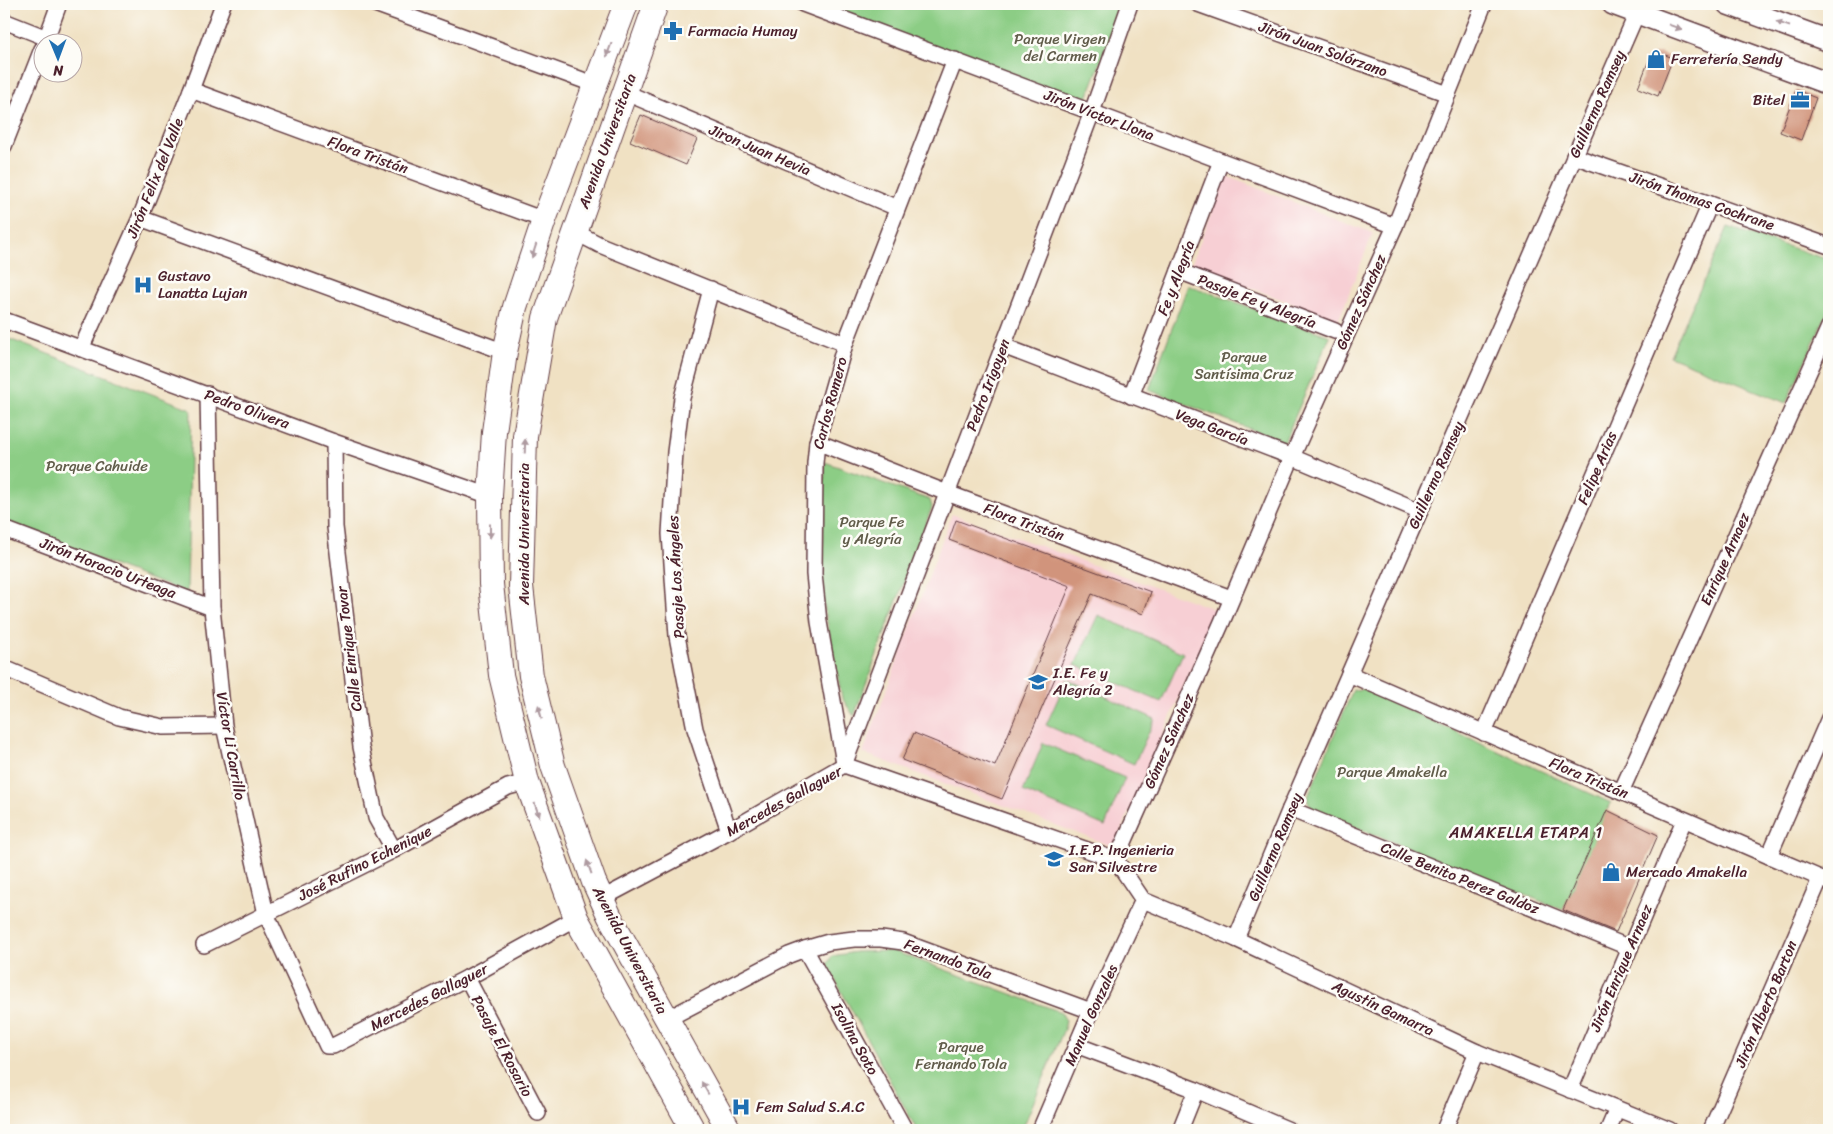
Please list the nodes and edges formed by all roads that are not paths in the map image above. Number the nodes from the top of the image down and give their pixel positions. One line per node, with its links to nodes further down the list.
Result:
1 (59, 4): 14 (street)
2 (222, 4): 21 (street, Jirón Felix del Valle)
3 (374, 4): 20 (street)
4 (626, 4): 20 (main road, Avenida Universitaria, one-way to 20)
5 (656, 4): 22 (main road, Avenida Universitaria)
6 (1130, 4): 24 (street, Pedro Irigoyen)
7 (1198, 4): 23 (street, Jirón Juan Solórzano)
8 (1484, 4): 23 (street, Gómez Sánchez)
9 (1613, 4): 12 (main road)
10 (1728, 4): 16 (main road, one-way to 10)
11 (812, 5): 17 (street, Jirón Víctor Llona)
12 (1637, 13): 19 (main road, one-way to 19); 26 (street, Guillermo Ramsey)
13 (4, 22): 15 (street)
14 (49, 32)
15 (32, 36)
16 (1829, 41)
17 (955, 60): 24 (street, Jirón Víctor Llona); 29 (street, Carlos Romero)
18 (32, 76): 25 (street)
19 (1829, 84)
20 (596, 85): 31 (main road, Avenida Universitaria)
21 (191, 90): 30 (street, Jirón Felix del Valle); 31 (street, Flora Tristán)
22 (624, 92): 29 (street, Jiron Juan Hevia); 33 (main road, Avenida Universitaria)
23 (1448, 94): 32 (street, Gómez Sánchez)
24 (1092, 112): 27 (street, Jirón Víctor Llona); 41 (street, Pedro Irigoyen)
25 (4, 146)
26 (1574, 156): 28 (street, Jirón Thomas Cochrane); 51 (street, Guillermo Ramsey)
27 (1221, 161): 32 (street, Jirón Víctor Llona); 35 (street, Fe y Alegría)
28 (1710, 204): 34 (street, Jirón Thomas Cochrane); 59 (street, Felipe Arias)
29 (897, 208): 40 (street, Carlos Romero)
30 (140, 218): 42 (street, Jirón Felix del Valle); 43 (street)
31 (544, 220): 43 (main road, Avenida Universitaria, one-way to 43)
32 (1395, 226): 48 (street, Gómez Sánchez)
33 (575, 232): 36 (street); 70 (main road, Avenida Universitaria, one-way to 33)
34 (1829, 246)
35 (1179, 272): 39 (street, Pasaje Fe y Alegría); 45 (street, Fe y Alegría)
36 (711, 289): 40 (street); 65 (street, Pasaje Los Ángeles)
37 (4, 320): 42 (street, Pedro Olivera)
38 (1829, 327): 62 (street, Enrique Arnaez)
39 (1335, 331)
40 (846, 344): 47 (street, Carlos Romero)
41 (1003, 346): 45 (street, Vega García); 49 (street, Pedro Irigoyen)
42 (81, 349): 44 (street, Pedro Olivera)
43 (505, 352): 50 (main road, Avenida Universitaria)
44 (208, 394): 46 (street, Pedro Olivera); 54 (street, Víctor Li Carrillo)
45 (1131, 396): 48 (street, Vega García)
46 (334, 442): 50 (street, Pedro Olivera); 66 (street, Calle Enrique Tovar)
47 (817, 442): 49 (street, Flora Tristán); 60 (street, Carlos Romero)
48 (1292, 457): 51 (street, Vega García); 53 (street, Gómez Sánchez)
49 (947, 493): 53 (street, Flora Tristán); 60 (street, Pedro Irigoyen)
50 (490, 496): 61 (main road, Avenida Universitaria, one-way to 61)
51 (1420, 511): 56 (street, Guillermo Ramsey)
52 (4, 529): 54 (street, Jirón Horacio Urteaga)
53 (1231, 598): 68 (street, Gómez Sánchez)
54 (212, 608): 58 (street, Víctor Li Carrillo)
55 (4, 668): 58 (street)
56 (1349, 674): 59 (street, Flora Tristán); 63 (street, Guillermo Ramsey)
57 (1829, 718): 67 (street)
58 (224, 726): 72 (street, Víctor Li Carrillo)
59 (1484, 733): 62 (street, Flora Tristán)
60 (844, 765): 65 (street, Mercedes Gallaguer); 68 (street, Mercedes Gallaguer)
61 (527, 782): 66 (street, José Rufino Echenique); 73 (main road, Avenida Universitaria, one-way to 73)
62 (1621, 792): 64 (street, Flora Tristán)
63 (1290, 809): 74 (street, Guillermo Ramsey); 76 (street, Calle Benito Perez Galdoz)
64 (1684, 820): 67 (street, Flora Tristán); 76 (street, Jirón Enrique Arnaez)
65 (729, 832): 70 (street, Mercedes Gallaguer)
66 (394, 850): 72 (street, José Rufino Echenique)
67 (1769, 856): 69 (street, Flora Tristán)
68 (1116, 860): 71 (street)
69 (1825, 880): 97 (street, Jirón Alberto Barton)
70 (601, 900): 80 (main road, Avenida Universitaria)
71 (1143, 900): 74 (street, Agustín Gamarra); 79 (street, Manuel Gonzales)
72 (266, 914): 75 (street, José Rufino Echenique); 82 (street, Víctor Li Carrillo)
73 (576, 918): 78 (street, Mercedes Gallaguer); 88 (main road, Avenida Universitaria)
74 (1236, 939): 83 (street, Agustín Gamarra)
75 (204, 945)
76 (1630, 948): 85 (street, Jirón Enrique Arnaez)
77 (805, 949): 79 (street, Fernando Tola); 80 (street, Fernando Tola); 90 (street, Isolina Soto)
78 (466, 978): 82 (street, Mercedes Gallaguer); 87 (street, Pasaje El Rosario)
79 (1091, 1011): 81 (street, Manuel Gonzales)
80 (667, 1019): 89 (main road, Avenida Universitaria, one-way to 80)
81 (1076, 1045): 84 (street); 91 (street, Manuel Gonzales)
82 (333, 1046)
83 (1477, 1052): 85 (street, Agustín Gamarra); 94 (street)
84 (1196, 1090): 92 (street); 93 (street)
85 (1570, 1090): 86 (street, Agustín Gamarra)
86 (1617, 1109): 95 (street); 96 (street, Agustín Gamarra)
87 (538, 1113)
88 (693, 1130)
89 (729, 1130)
90 (905, 1130)
91 (1040, 1130)
92 (1180, 1130)
93 (1289, 1130)
94 (1444, 1130)
95 (1608, 1130)
96 (1670, 1130)
97 (1712, 1130)

